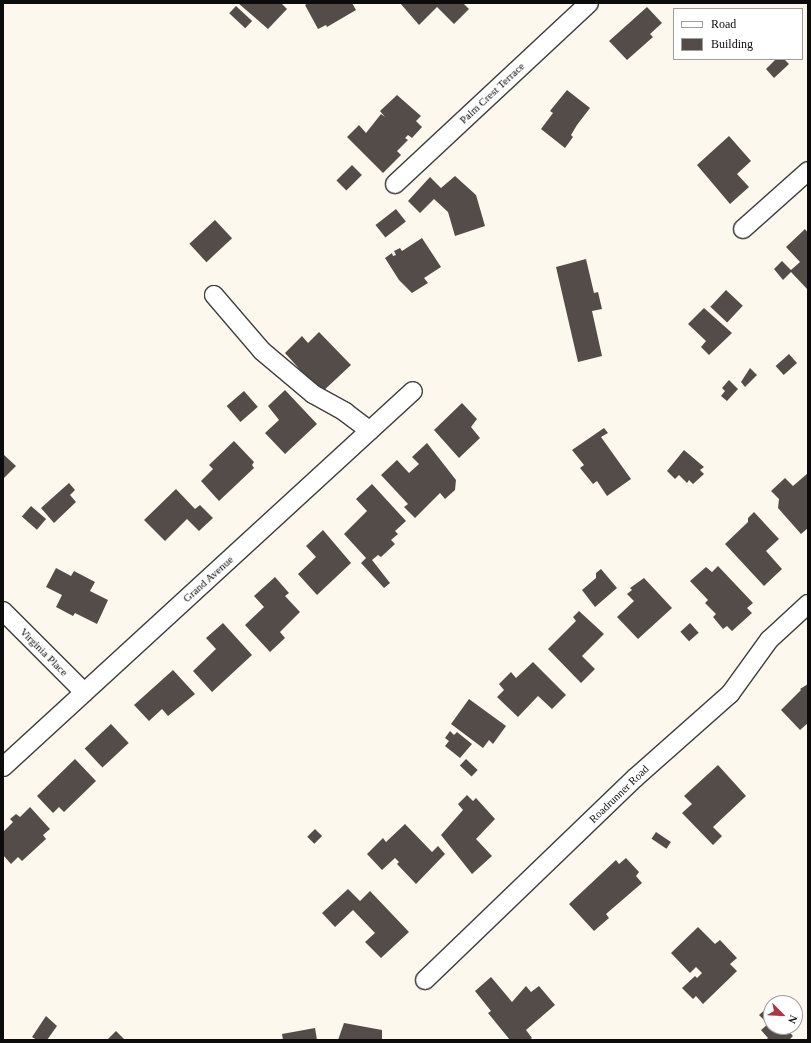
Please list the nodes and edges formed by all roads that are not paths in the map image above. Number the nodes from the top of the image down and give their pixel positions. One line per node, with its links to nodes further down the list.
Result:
1 (589, 3): 3 (street, Palm Crest Terrace)
2 (808, 171): 4 (street)
3 (395, 184)
4 (743, 229)
5 (214, 295): 7 (street)
6 (413, 391): 7 (street, Grand Avenue)
7 (370, 431): 10 (street, Grand Avenue)
8 (808, 604): 12 (street, Roadrunner Road)
9 (3, 612): 10 (street, Virginia Place)
10 (84, 692): 11 (street, Grand Avenue)
11 (3, 768)
12 (425, 980)

